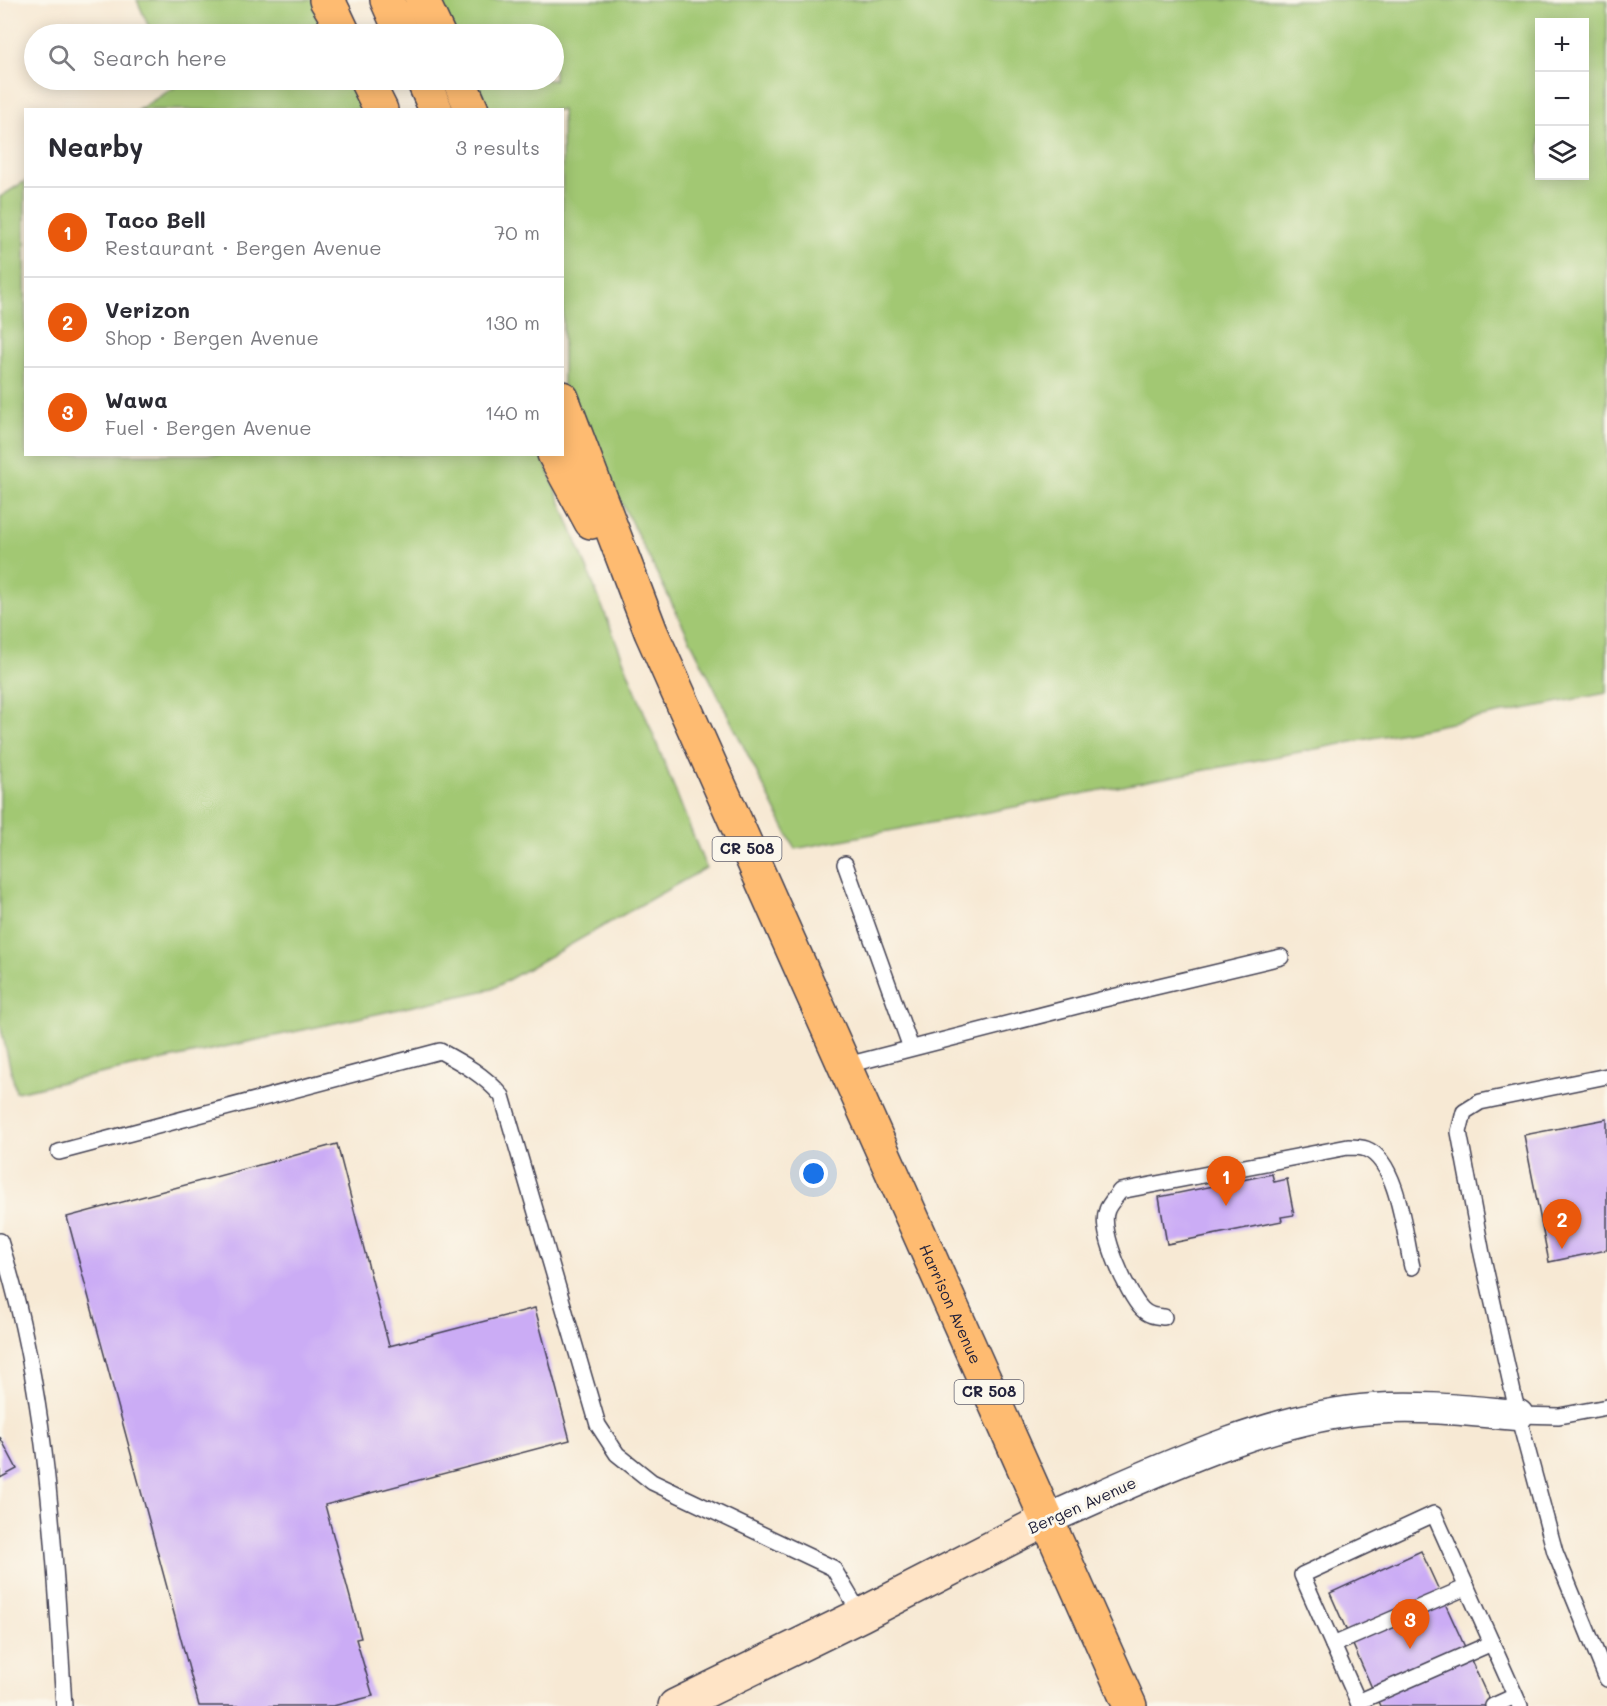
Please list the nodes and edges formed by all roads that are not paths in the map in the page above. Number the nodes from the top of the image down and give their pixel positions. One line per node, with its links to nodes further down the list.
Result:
1 (387, 0): 3 (main road)
2 (422, 0): 4 (main road)
3 (398, 24)
4 (433, 24)
5 (371, 90): 8 (main road)
6 (427, 90): 9 (main road)
7 (463, 90): 10 (main road)
8 (380, 108)
9 (435, 108)
10 (471, 108)
11 (564, 403): 13 (main road, CR 508)
12 (555, 456): 13 (main road, CR 508)
13 (651, 632): 17 (main road, CR 508)
14 (845, 864): 16 (lane)
15 (1281, 957): 16 (lane)
16 (911, 1048): 17 (lane)
17 (843, 1066): 25 (main road, Harrison Avenue / CR 508)
18 (1607, 1076): 24 (lane)
19 (58, 1152): 27 (lane)
20 (0, 1241): 33 (lane)
21 (1412, 1267): 22 (lane)
22 (1164, 1317)
23 (1607, 1407): 24 (lane)
24 (1518, 1415): 25 (street, Bergen Avenue); 30 (lane)
25 (1046, 1520): 27 (street, Bergen Avenue); 35 (main road, Harrison Avenue / CR 508)
26 (1467, 1587): 28 (lane); 29 (lane); 29 (lane)
27 (861, 1616): 34 (street, Bergen Avenue)
28 (1492, 1643): 31 (lane); 32 (lane)
29 (1333, 1646): 32 (lane)
30 (1607, 1679)
31 (1518, 1701): 36 (lane)
32 (1359, 1704)
33 (64, 1706)
34 (675, 1706)
35 (1130, 1706)
36 (1493, 1706)

